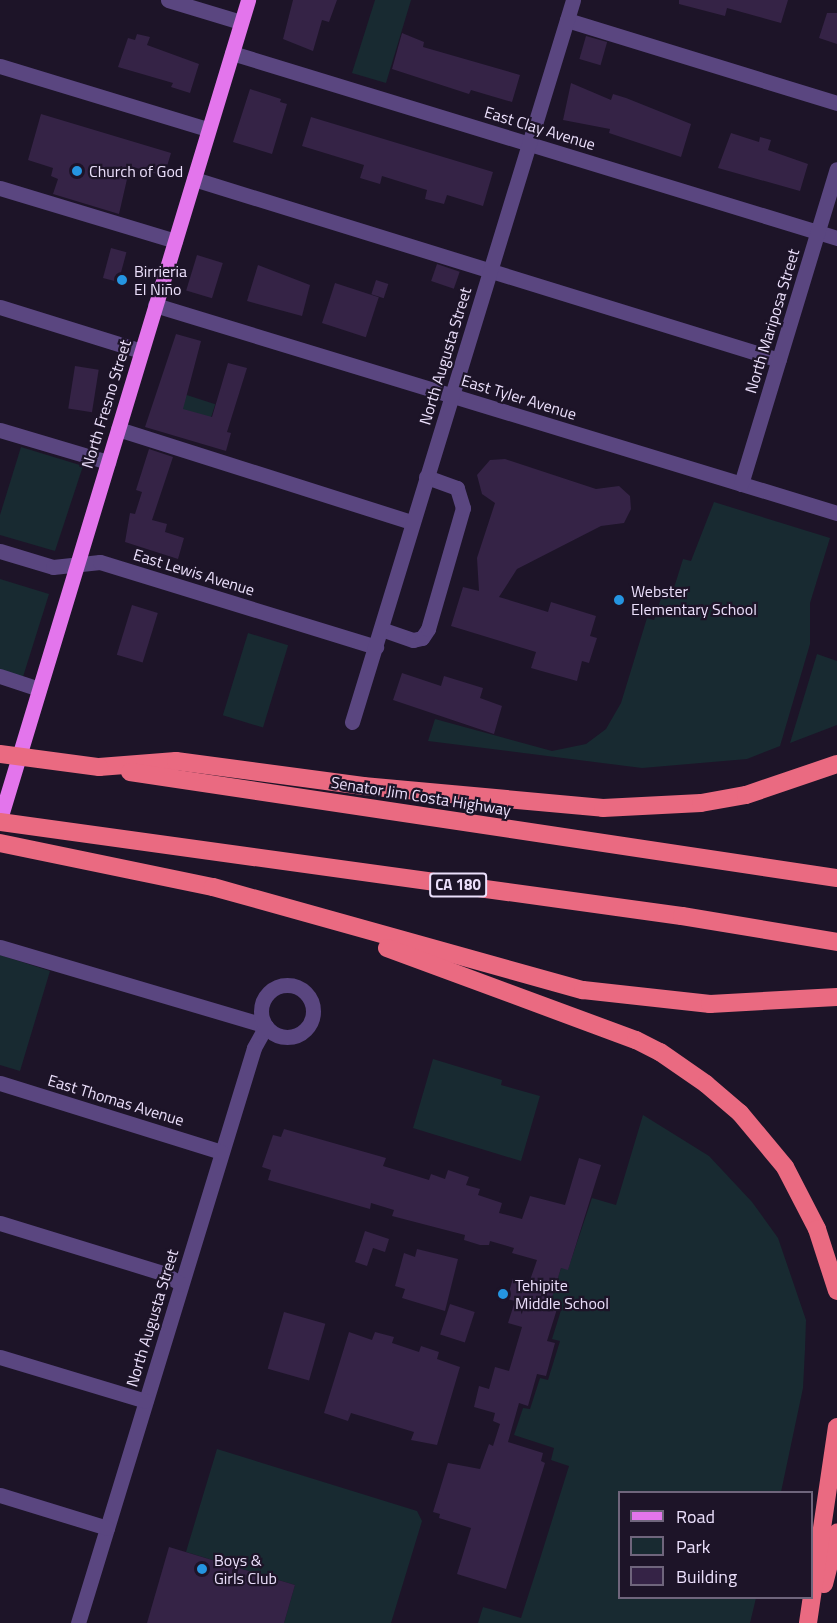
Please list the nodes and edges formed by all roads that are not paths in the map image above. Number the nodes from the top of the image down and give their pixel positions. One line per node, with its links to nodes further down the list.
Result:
1 (168, 0): 5 (street)
2 (248, 0): 5 (main road, North Fresno Street)
3 (573, 0): 4 (street, North Augusta Street)
4 (567, 20): 8 (street); 10 (street, North Augusta Street)
5 (241, 22): 6 (main road, North Fresno Street)
6 (231, 53): 9 (main road, North Fresno Street); 10 (street, East Clay Avenue)
7 (0, 66): 9 (street)
8 (837, 103)
9 (208, 129): 12 (main road, North Fresno Street)
10 (529, 144): 14 (street, East Clay Avenue); 17 (street, North Augusta Street)
11 (837, 169): 14 (street, North Mariposa Street)
12 (194, 179): 16 (main road, North Fresno Street); 17 (street)
13 (0, 188): 16 (street)
14 (818, 232): 15 (street, East Clay Avenue); 21 (street, North Mariposa Street)
15 (837, 238)
16 (175, 241): 18 (main road, North Fresno Street)
17 (489, 272): 21 (street); 22 (street, North Augusta Street)
18 (155, 305): 20 (main road, North Fresno Street); 22 (street, East Tyler Avenue)
19 (0, 308): 20 (street)
20 (141, 351): 23 (main road, North Fresno Street)
21 (779, 360): 27 (street, North Mariposa Street)
22 (452, 395): 26 (street, North Augusta Street); 27 (street, East Tyler Avenue)
23 (118, 429): 25 (main road, North Fresno Street); 29 (street)
24 (0, 430): 25 (street)
25 (108, 462): 31 (main road, North Fresno Street)
26 (426, 477): 29 (street, North Augusta Street); 32 (street)
27 (741, 484): 28 (street, East Tyler Avenue)
28 (837, 513)
29 (412, 522): 32 (street, North Augusta Street)
30 (0, 551): 31 (street, East Lewis Avenue)
31 (77, 565): 33 (street, East Lewis Avenue); 35 (main road, North Fresno Street)
32 (381, 629): 33 (street, North Augusta Street)
33 (376, 647): 36 (street, North Augusta Street)
34 (0, 676): 35 (street)
35 (39, 688): 40 (main road, North Fresno Street)
36 (352, 722)
37 (0, 754): 39 (highway, Senator Jim Costa Highway, bridge)
38 (837, 764): 39 (highway)
39 (99, 767): 42 (highway, Senator Jim Costa Highway)
40 (0, 820): 46 (highway, CA 180)
41 (0, 843): 45 (highway)
42 (793, 871): 43 (highway); 44 (highway, Senator Jim Costa Highway)
43 (837, 872)
44 (837, 878)
45 (285, 907): 48 (highway); 53 (highway)
46 (837, 942)
47 (0, 947): 50 (street, North Augusta Street)
48 (837, 997)
49 (0, 1083): 50 (street, East Thomas Avenue)
50 (222, 1152): 52 (street, North Augusta Street)
51 (0, 1223): 52 (street)
52 (181, 1284): 55 (street, North Augusta Street)
53 (837, 1291)
54 (0, 1357): 55 (street)
55 (146, 1401): 58 (street, North Augusta Street)
56 (837, 1427): 60 (highway)
57 (0, 1495): 58 (street)
58 (107, 1528): 62 (street, North Augusta Street)
59 (837, 1533): 64 (highway)
60 (813, 1589)
61 (812, 1599): 63 (highway)
62 (78, 1623)
63 (808, 1623)
64 (814, 1623)

